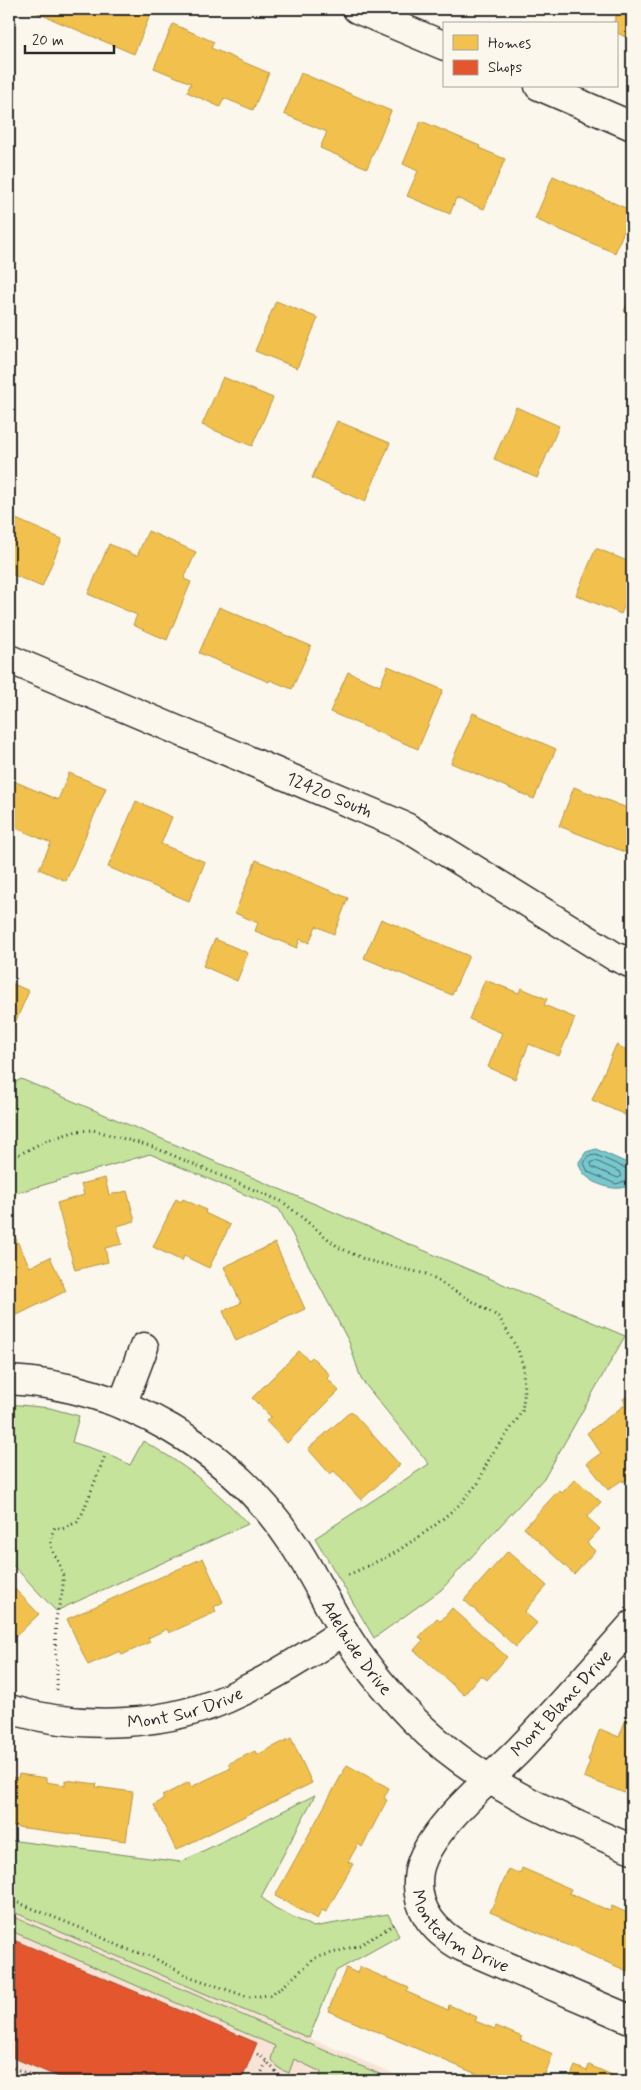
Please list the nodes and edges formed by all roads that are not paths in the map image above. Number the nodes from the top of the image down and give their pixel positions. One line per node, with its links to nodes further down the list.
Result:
1 (356, 9): 2 (street)
2 (443, 45)
3 (544, 88): 4 (street)
4 (632, 126)
5 (9, 659): 6 (street, 12420 South)
6 (632, 964)
7 (144, 1347): 9 (street)
8 (9, 1380): 9 (street, Adelaide Drive)
9 (122, 1405): 11 (street, Adelaide Drive)
10 (632, 1625): 13 (street, Mont Blanc Drive)
11 (344, 1631): 12 (street, Mont Sur Drive); 13 (street, Adelaide Drive)
12 (9, 1709)
13 (489, 1780): 14 (street, Adelaide Drive); 15 (street, Montcalm Drive)
14 (632, 1849)
15 (632, 2020)

